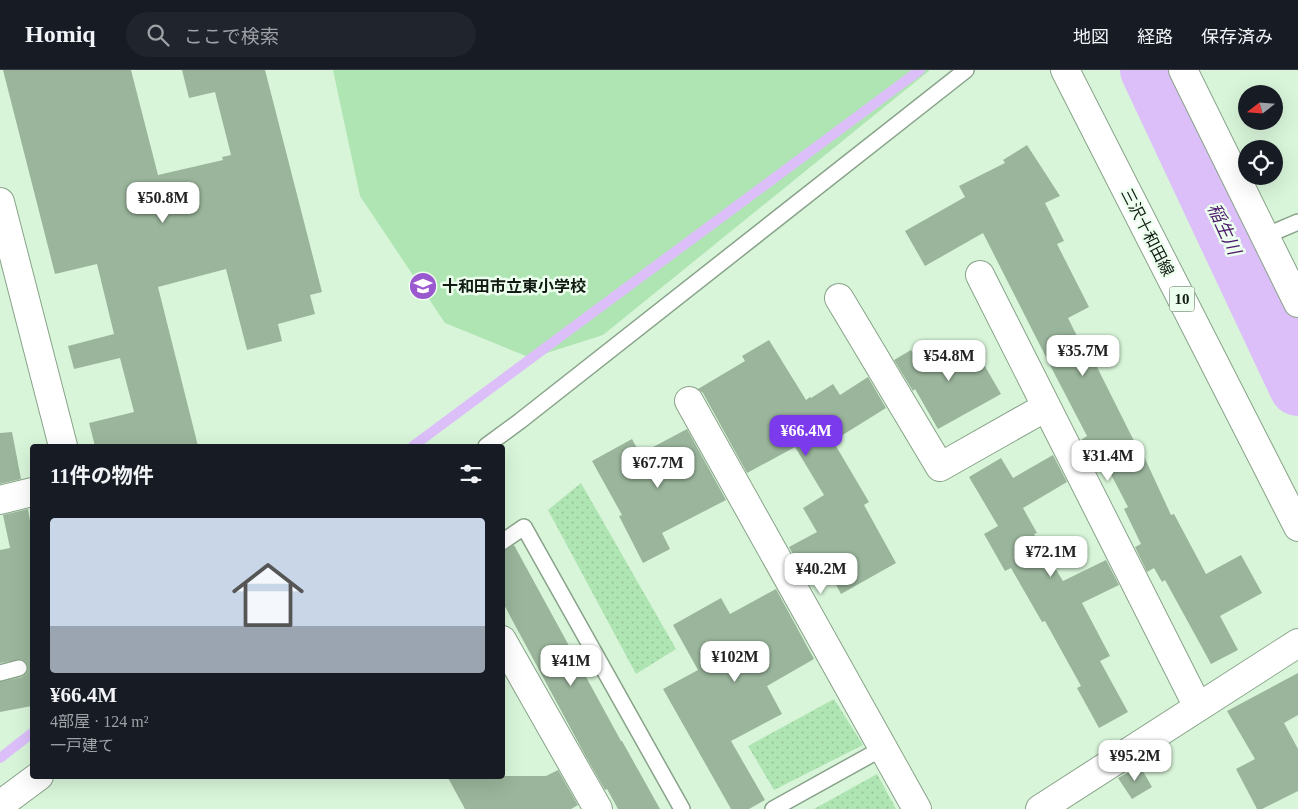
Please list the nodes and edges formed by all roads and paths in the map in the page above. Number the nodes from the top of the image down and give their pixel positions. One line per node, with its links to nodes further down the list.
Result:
1 (966, 70): 13 (lane)
2 (1065, 70): 16 (street, 三沢十和田線 / 10)
3 (1184, 70): 6 (street)
4 (0, 202): 12 (street)
5 (1298, 222): 6 (lane)
6 (1265, 236): 9 (street)
7 (980, 276): 11 (street)
8 (839, 298): 11 (street)
9 (1298, 303)
10 (689, 401): 23 (street)
11 (1046, 406): 22 (street)
12 (62, 444)
13 (489, 444)
14 (30, 492): 15 (street)
15 (0, 500)
16 (1298, 527)
17 (505, 540): 28 (lane)
18 (1298, 643): 22 (street)
19 (505, 645): 27 (street)
20 (19, 668): 21 (lane)
21 (0, 673)
22 (1198, 708): 26 (street)
23 (883, 748): 29 (lane); 30 (street)
24 (34, 779): 25 (street)
25 (0, 805)
26 (1045, 808)
27 (598, 809)
28 (682, 809)
29 (773, 809)
30 (917, 809)

